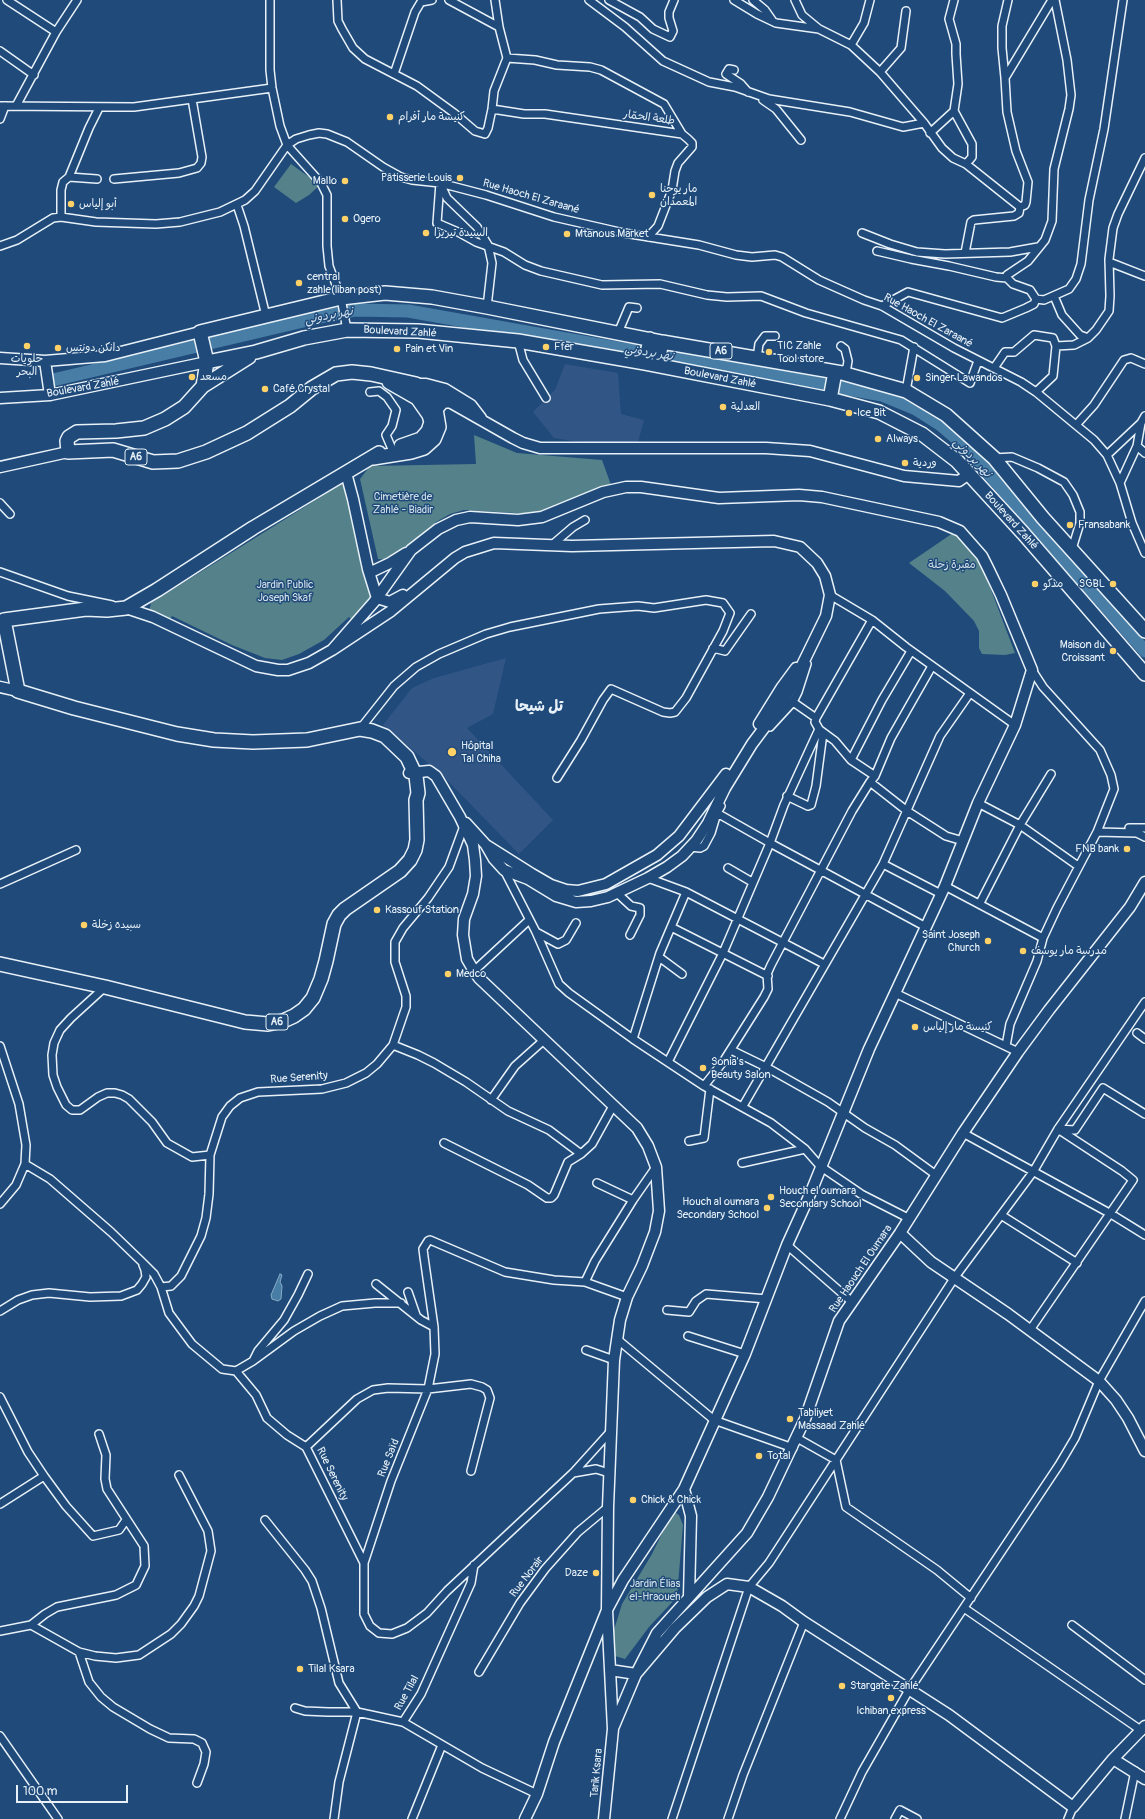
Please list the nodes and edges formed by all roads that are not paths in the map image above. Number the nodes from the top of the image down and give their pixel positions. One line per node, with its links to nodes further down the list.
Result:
1 (7, 0): 23 (street)
2 (77, 0): 23 (street)
3 (270, 0): 32 (street)
4 (337, 0): 29 (street)
5 (432, 0): 29 (street)
6 (449, 0): 21 (street)
7 (495, 0): 21 (street)
8 (589, 0): 33 (street)
9 (609, 0): 10 (street)
10 (674, 0)
11 (734, 0): 20 (street)
12 (753, 0): 20 (street)
13 (795, 0): 22 (street)
14 (870, 0): 24 (street)
15 (954, 0): 40 (street)
16 (1008, 0): 31 (street)
17 (1053, 0): 31 (street); 60 (street)
18 (1123, 0): 66 (street)
19 (906, 11): 28 (street)
20 (772, 20): 22 (street)
21 (499, 27): 26 (street)
22 (819, 28): 24 (street)
23 (56, 32): 30 (street)
24 (851, 45): 28 (street)
25 (0, 51): 30 (street)
26 (507, 58): 39 (street); 43 (street)
27 (734, 70): 33 (street)
28 (880, 72): 42 (street)
29 (394, 74): 39 (street)
30 (34, 75): 37 (street)
31 (1005, 78): 54 (street)
32 (272, 88): 35 (street); 46 (street)
33 (748, 92): 34 (street)
34 (759, 95): 42 (street); 45 (street)
35 (192, 99): 38 (street); 50 (street)
36 (2, 106): 37 (street); 41 (street)
37 (16, 106): 38 (street)
38 (100, 108): 49 (street)
39 (492, 109): 43 (street, طلعة الحمّار)
40 (954, 112): 44 (street); 48 (street)
41 (0, 119)
42 (924, 123): 44 (street)
43 (682, 134): 57 (street, طلعة الحمّار)
44 (930, 134): 48 (street)
45 (801, 140)
46 (287, 145): 52 (street, Rue Haoch El Zaraané); 53 (street); 68 (street)
47 (1145, 158): 63 (street)
48 (966, 164): 54 (street)
49 (69, 178): 51 (street); 55 (street)
50 (114, 178)
51 (97, 179)
52 (440, 183): 57 (street, Rue Haoch El Zaraané); 58 (street); 58 (street)
53 (237, 205): 55 (street); 72 (street)
54 (1020, 207): 62 (street)
55 (61, 217): 59 (street)
56 (862, 233): 62 (street)
57 (648, 237): 69 (street, Rue Haoch El Zaraané)
58 (488, 245): 70 (street); 81 (street)
59 (0, 246)
60 (1038, 248): 62 (street); 65 (street)
61 (878, 251): 65 (street)
62 (965, 253)
63 (1109, 262): 64 (street); 77 (street)
64 (1145, 276)
65 (1007, 278): 67 (street)
66 (1054, 296): 67 (street); 77 (street)
67 (1036, 299): 69 (street)
68 (342, 300): 70 (highway, Boulevard Zahlé / A6); 72 (highway, Boulevard Zahlé / A6); 73 (street)
69 (882, 306): 88 (street, Rue Haoch El Zaraané)
70 (487, 307): 74 (highway, Boulevard Zahlé / A6)
71 (637, 308): 74 (street)
72 (266, 316): 75 (highway, Boulevard Zahlé / A6)
73 (346, 326): 78 (highway, Boulevard Zahlé / A6); 82 (highway, Boulevard Zahlé / A6)
74 (618, 333): 83 (highway, Boulevard Zahlé / A6)
75 (200, 335): 85 (highway); 87 (street, Boulevard Zahlé)
76 (776, 336): 86 (street)
77 (1088, 338): 80 (street)
78 (518, 341): 83 (highway, Boulevard Zahlé / A6); 99 (street)
79 (841, 346): 91 (street)
80 (1056, 346): 90 (street); 96 (street)
81 (914, 347): 88 (street); 93 (street)
82 (256, 352): 85 (highway, Boulevard Zahlé / A6); 92 (highway, A6)
83 (653, 353): 86 (highway, Boulevard Zahlé / A6); 100 (highway, Boulevard Zahlé / A6)
84 (0, 358): 87 (street, Boulevard Zahlé)
85 (206, 358): 92 (highway); 97 (street, Boulevard Zahlé)
86 (757, 358): 91 (highway, Boulevard Zahlé / A6)
87 (46, 361): 97 (street)
88 (978, 361): 90 (street, Rue Haoch El Zaraané)
89 (1145, 364): 105 (street)
90 (994, 368): 96 (street, Rue Haoch El Zaraané)
91 (839, 373): 93 (highway, Boulevard Zahlé / A6); 100 (highway)
92 (203, 386): 108 (highway, A6)
93 (906, 391): 112 (highway, Boulevard Zahlé / A6)
94 (370, 392): 107 (street)
95 (417, 392): 101 (street); 102 (highway, A6); 103 (street); 107 (highway, A6); 108 (highway, A6)
96 (1036, 392): 105 (street, Rue Haoch El Zaraané)
97 (50, 395): 98 (street, Boulevard Zahlé)
98 (0, 398)
99 (546, 398)
100 (830, 399): 115 (highway, Boulevard Zahlé / A6)
101 (448, 401): 102 (highway); 103 (street)
102 (436, 409): 111 (highway, A6)
103 (482, 419): 115 (street)
104 (1143, 419): 106 (street); 110 (street)
105 (1076, 425): 110 (street, Rue Haoch El Zaraané)
106 (1137, 446): 109 (street); 116 (street)
107 (392, 449): 111 (highway, A6)
108 (68, 452): 113 (street)
109 (1145, 453)
110 (1107, 455): 116 (street, Rue Haoch El Zaraané)
111 (373, 458): 114 (highway, A6)
112 (994, 458): 121 (highway, Boulevard Zahlé / A6); 121 (street)
113 (0, 467)
114 (346, 473): 124 (street); 131 (highway, A6)
115 (969, 474): 143 (highway, Boulevard Zahlé / A6)
116 (1120, 483): 123 (street, Rue Haoch El Zaraané)
117 (0, 503): 118 (street)
118 (10, 514)
119 (585, 520): 120 (street)
120 (552, 545): 126 (street); 128 (street)
121 (1072, 549): 136 (highway, Boulevard Zahlé / A6)
122 (411, 550): 124 (street); 127 (street); 142 (street)
123 (1145, 553)
124 (370, 570): 127 (street); 129 (street)
125 (0, 572): 131 (street)
126 (434, 576): 129 (street); 134 (street)
127 (387, 583): 129 (street)
128 (830, 595): 135 (street); 137 (street)
129 (377, 598): 130 (street)
130 (369, 607): 134 (street); 139 (street)
131 (126, 608): 133 (highway, A6); 139 (street)
132 (751, 614): 138 (street)
133 (1, 619): 145 (highway, A6)
134 (380, 619): 139 (street)
135 (872, 620): 140 (street); 148 (street)
136 (1145, 631)
137 (813, 640): 147 (street); 147 (street)
138 (713, 648): 150 (street); 156 (street)
139 (332, 650)
140 (911, 651): 141 (street); 153 (street)
141 (932, 666): 146 (street); 157 (street)
142 (1032, 670): 149 (street); 166 (street)
143 (1145, 674)
144 (0, 687): 145 (street)
145 (18, 691): 150 (highway, A6)
146 (970, 693): 149 (street); 161 (street)
147 (784, 701): 148 (street); 151 (street)
148 (816, 718): 152 (street)
149 (1015, 725): 160 (street)
150 (360, 729): 155 (highway, A6)
151 (759, 729): 158 (street); 182 (street)
152 (821, 731): 153 (street); 159 (street); 159 (street)
153 (851, 760): 157 (street)
154 (1050, 774): 164 (street)
155 (412, 775): 163 (street); 206 (highway, A6)
156 (557, 778)
157 (872, 779): 161 (street); 177 (street)
158 (729, 780): 162 (street); 171 (street)
159 (787, 796): 169 (street)
160 (978, 803): 164 (street); 168 (street)
161 (907, 811): 168 (street); 173 (street)
162 (717, 813): 169 (street); 171 (street)
163 (462, 822): 170 (street); 203 (street); 213 (street, Rue Serenity)
164 (1020, 825): 174 (street); 189 (street)
165 (1145, 828): 166 (street)
166 (1098, 830): 167 (street); 174 (street)
167 (1145, 837)
168 (963, 842): 183 (street)
169 (770, 843): 177 (street); 179 (street)
170 (486, 845): 176 (street); 184 (street)
171 (690, 847): 178 (street)
172 (76, 850): 181 (street)
173 (883, 864): 183 (street); 187 (street)
174 (1078, 866): 197 (street)
175 (728, 868): 179 (street)
176 (504, 870): 188 (street); 191 (street)
177 (820, 871): 187 (street); 198 (street)
178 (648, 878): 185 (street); 186 (street)
179 (752, 882): 190 (street)
180 (1145, 882): 217 (street, Rue Haouch El Oumara)
181 (0, 884)
182 (606, 884): 184 (street); 186 (street)
183 (943, 890): 189 (street); 194 (street)
184 (578, 891): 188 (street)
185 (686, 892): 190 (street); 193 (street)
186 (612, 895): 188 (street); 196 (street)
187 (864, 895): 194 (street); 202 (street)
188 (576, 902)
189 (980, 903): 197 (street)
190 (738, 918): 198 (street); 199 (street)
191 (529, 920): 195 (street); 203 (street)
192 (576, 923): 195 (street)
193 (671, 927): 199 (street); 200 (street)
194 (926, 927): 207 (street)
195 (536, 932): 210 (street)
196 (630, 935)
197 (1043, 938): 215 (street)
198 (782, 943): 202 (street); 205 (street)
199 (723, 953): 205 (street); 218 (street)
200 (659, 957): 204 (street); 210 (street)
201 (0, 964): 206 (highway, A6)
202 (824, 964): 219 (street)
203 (474, 971): 212 (street)
204 (682, 974)
205 (768, 976): 216 (street)
206 (105, 987): 232 (street)
207 (895, 993): 215 (street); 224 (street)
208 (1145, 1002): 226 (street)
209 (1137, 1033): 211 (street)
210 (633, 1039): 218 (street)
211 (1145, 1039)
212 (544, 1040): 221 (street); 222 (street)
213 (392, 1045): 221 (street); 232 (street, Rue Serenity)
214 (0, 1046): 234 (street)
215 (1006, 1046): 217 (street)
216 (731, 1050): 219 (street); 220 (street)
217 (1018, 1052): 227 (street, Rue Haouch El Oumara)
218 (668, 1062): 220 (street)
219 (766, 1067): 223 (street); 224 (street)
220 (707, 1087): 223 (street); 228 (street)
221 (491, 1100): 231 (street)
222 (613, 1106): 231 (street); 236 (street)
223 (743, 1106): 230 (street)
224 (842, 1112): 235 (street); 238 (street)
225 (1145, 1114): 226 (street)
226 (1058, 1129): 237 (street); 242 (street)
227 (963, 1133): 237 (street); 238 (street, Rue Haouch El Oumara)
228 (689, 1141)
229 (444, 1143): 231 (street)
230 (805, 1150): 233 (street); 235 (street)
231 (581, 1154)
232 (210, 1155): 254 (street, Rue Serenity)
233 (742, 1163)
234 (25, 1164): 241 (street); 248 (street, Rue Serenity)
235 (820, 1166): 244 (street); 247 (street)
236 (656, 1167): 240 (street); 256 (street)
237 (1033, 1172): 242 (street); 243 (street)
238 (936, 1175): 244 (street, Rue Haouch El Oumara)
239 (597, 1183): 240 (street)
240 (633, 1200): 252 (street)
241 (0, 1204)
242 (1110, 1214): 246 (street); 249 (street)
243 (1002, 1215): 249 (street); 251 (street)
244 (910, 1219): 245 (street, Rue Haouch El Oumara)
245 (900, 1234): 251 (street); 259 (street, Rue Haouch El Oumara)
246 (1145, 1235)
247 (787, 1245): 257 (street); 259 (street)
248 (141, 1261): 254 (street, Rue Serenity); 262 (street)
249 (1077, 1263): 265 (street)
250 (308, 1274): 271 (street)
251 (955, 1277): 265 (street); 283 (street)
252 (585, 1282): 256 (street, Rue Saïd); 264 (street, Rue Saïd)
253 (376, 1284): 260 (street)
254 (161, 1287): 272 (street, Rue Serenity)
255 (408, 1292): 263 (street)
256 (627, 1297): 267 (street)
257 (767, 1299): 261 (street); 269 (street)
258 (1145, 1301): 273 (street)
259 (852, 1302): 279 (street, Rue Haouch El Oumara)
260 (401, 1303): 263 (street); 271 (street)
261 (667, 1310)
262 (0, 1311)
263 (416, 1316): 264 (street)
264 (434, 1327): 274 (street, Rue Saïd)
265 (1030, 1330): 273 (street)
266 (688, 1336): 269 (street)
267 (617, 1339): 270 (street); 276 (street)
268 (586, 1350): 270 (street)
269 (745, 1354): 276 (street)
270 (614, 1360): 277 (street)
271 (253, 1361): 272 (street)
272 (236, 1372): 280 (street, Rue Serenity)
273 (1099, 1381): 282 (street); 298 (street)
274 (428, 1389): 280 (street); 284 (street); 294 (street, Rue Saïd)
275 (0, 1397): 288 (street)
276 (714, 1420): 281 (street); 289 (street)
277 (610, 1432): 285 (street, Rue Saïd); 286 (street)
278 (99, 1434): 292 (street)
279 (797, 1438): 281 (street, Rue Haouch El Oumara); 283 (street)
280 (306, 1446): 294 (street, Rue Serenity)
281 (793, 1448): 297 (street, Rue Haouch El Oumara)
282 (1145, 1451)
283 (836, 1460): 296 (street); 298 (street)
284 (471, 1471)
285 (573, 1473): 286 (street); 295 (street, Rue Saïd)
286 (609, 1473): 291 (street)
287 (178, 1475): 305 (street)
288 (44, 1476): 290 (street); 292 (street)
289 (684, 1489): 297 (street); 300 (street)
290 (0, 1504)
291 (608, 1507): 300 (street); 307 (street, Rue Norair)
292 (126, 1520): 303 (street)
293 (265, 1520): 312 (street)
294 (364, 1563): 295 (street, Rue Saïd)
295 (474, 1565): 313 (street, Rue Tilal)
296 (749, 1588): 301 (street); 308 (street); 329 (street)
297 (689, 1596): 308 (street, Rue Haouch El Oumara)
298 (971, 1598): 299 (street)
299 (964, 1608): 310 (street); 314 (street)
300 (607, 1610): 306 (street); 322 (street)
301 (804, 1622): 310 (street); 330 (street)
302 (1072, 1625): 309 (street)
303 (31, 1626): 304 (street); 305 (street)
304 (0, 1631)
305 (79, 1652): 321 (street)
306 (610, 1670): 308 (street); 315 (street)
307 (479, 1672)
308 (636, 1674): 315 (street, Rue Haouch El Oumara)
309 (1145, 1680)
310 (909, 1690): 323 (street); 331 (street)
311 (295, 1708): 312 (street, Rue Tilal)
312 (357, 1712): 313 (street, Rue Tilal); 325 (street)
313 (403, 1722): 317 (street)
314 (1143, 1728): 318 (street)
315 (613, 1729): 328 (street, Tarik Ksara)
316 (0, 1736): 324 (street)
317 (442, 1744): 322 (street); 326 (street)
318 (1113, 1759): 319 (street); 323 (street)
319 (1135, 1771): 320 (street); 335 (street)
320 (1145, 1779)
321 (197, 1783)
322 (537, 1794): 327 (street)
323 (1073, 1807): 334 (street)
324 (58, 1819)
325 (334, 1819)
326 (412, 1819)
327 (525, 1819)
328 (604, 1819)
329 (672, 1819)
330 (728, 1819)
331 (840, 1819)
332 (895, 1819): 333 (street)
333 (917, 1819)
334 (1068, 1819)
335 (1125, 1819)

